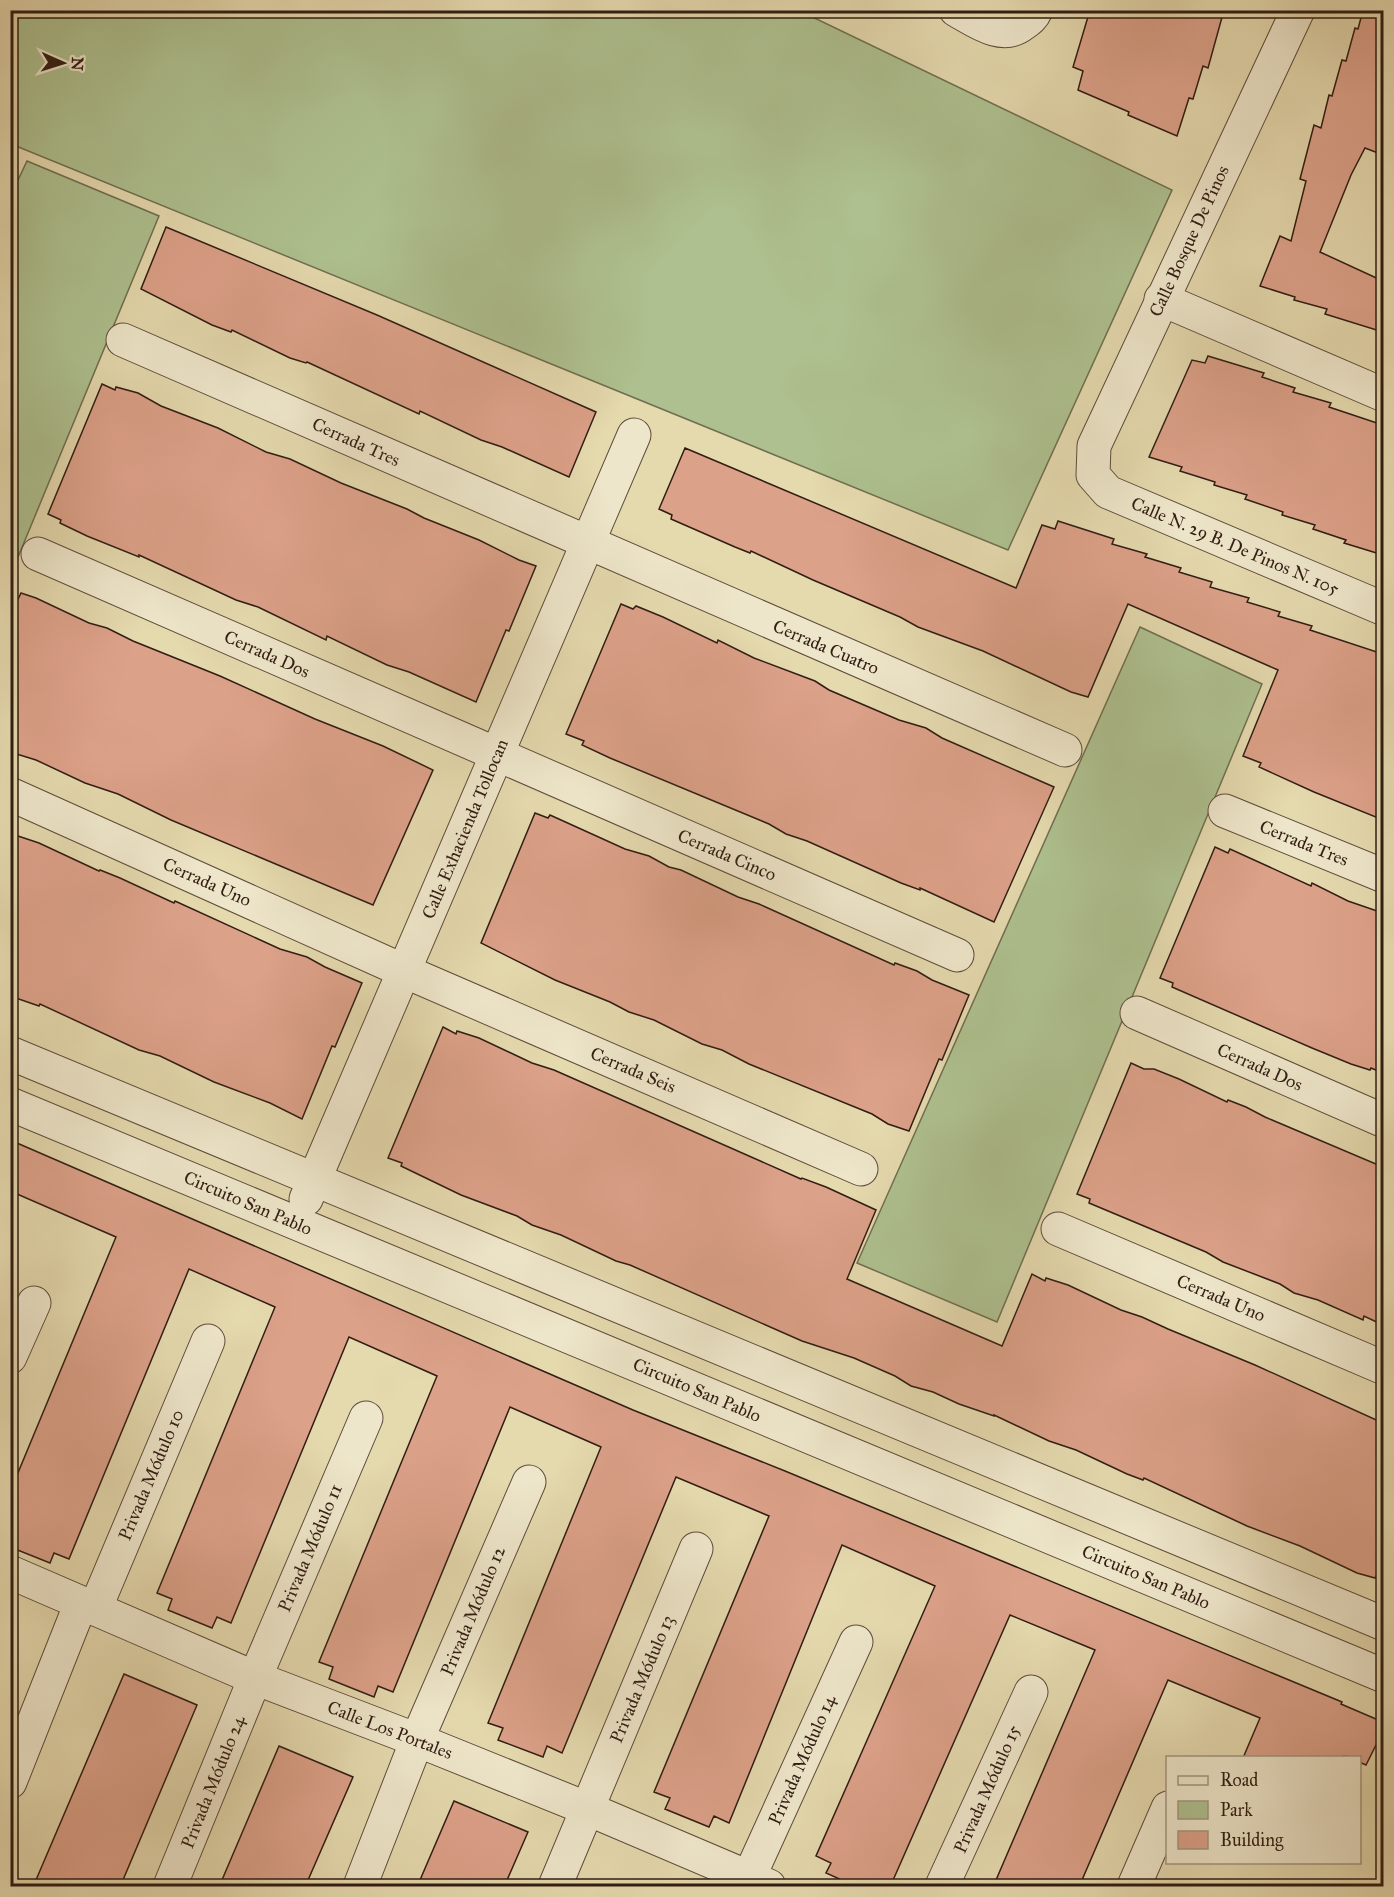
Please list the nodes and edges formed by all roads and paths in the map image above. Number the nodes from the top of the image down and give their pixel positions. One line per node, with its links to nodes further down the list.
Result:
1 (956, 10): 2 (street)
2 (1036, 10)
3 (1298, 10): 4 (street, Calle Bosque De Pinos)
4 (1161, 299): 6 (street); 8 (street, Calle Bosque De Pinos)
5 (123, 340): 9 (street, Cerrada Tres)
6 (1383, 394)
7 (634, 435): 9 (street, Calle Exhacienda Tollocan)
8 (1093, 475): 11 (street, Calle N. 29 B. De Pinos N. 105)
9 (588, 543): 12 (street, Cerrada Cuatro); 13 (street, Calle Exhacienda Tollocan)
10 (38, 554): 13 (street, Cerrada Dos)
11 (1383, 609)
12 (1065, 750)
13 (497, 755): 17 (street, Cerrada Cinco); 18 (street, Calle Exhacienda Tollocan)
14 (10, 794): 18 (street, Cerrada Uno)
15 (1225, 811): 16 (street, Cerrada Tres)
16 (1383, 876)
17 (957, 955)
18 (404, 971): 24 (street, Cerrada Seis); 25 (street, Calle Exhacienda Tollocan)
19 (1137, 1013): 23 (street, Cerrada Dos)
20 (10, 1053): 21 (street)
21 (58, 1073): 22 (street); 25 (street)
22 (24, 1109): 26 (street, Circuito San Pablo)
23 (1383, 1121)
24 (861, 1169)
25 (314, 1180): 26 (street, Calle Exhacienda Tollocan); 37 (street)
26 (296, 1223): 39 (street, Circuito San Pablo)
27 (1058, 1229): 31 (street, Cerrada Uno)
28 (34, 1303): 30 (street)
29 (208, 1341): 36 (street, Privada Módulo 10)
30 (10, 1357)
31 (1383, 1368)
32 (366, 1418): 40 (street, Privada Módulo 11)
33 (529, 1482): 42 (street, Privada Módulo 12)
34 (696, 1549): 44 (street, Privada Módulo 13)
35 (10, 1572): 36 (street, Calle Los Portales)
36 (88, 1606): 40 (street, Calle Los Portales); 43 (street, Privada Módulo 10)
37 (1383, 1624)
38 (856, 1642): 46 (street, Privada Módulo 14)
39 (1383, 1676)
40 (255, 1678): 42 (street, Calle Los Portales); 47 (street, Privada Módulo 24)
41 (1031, 1692): 50 (street, Privada Módulo 15)
42 (417, 1740): 44 (street, Calle Los Portales); 48 (street, Privada Módulo 12)
43 (10, 1782)
44 (588, 1809): 46 (street, Calle Los Portales); 49 (street, Privada Módulo 13)
45 (1166, 1810): 51 (street)
46 (754, 1884)
47 (170, 1887)
48 (360, 1887)
49 (555, 1887)
50 (942, 1887)
51 (1134, 1887)

